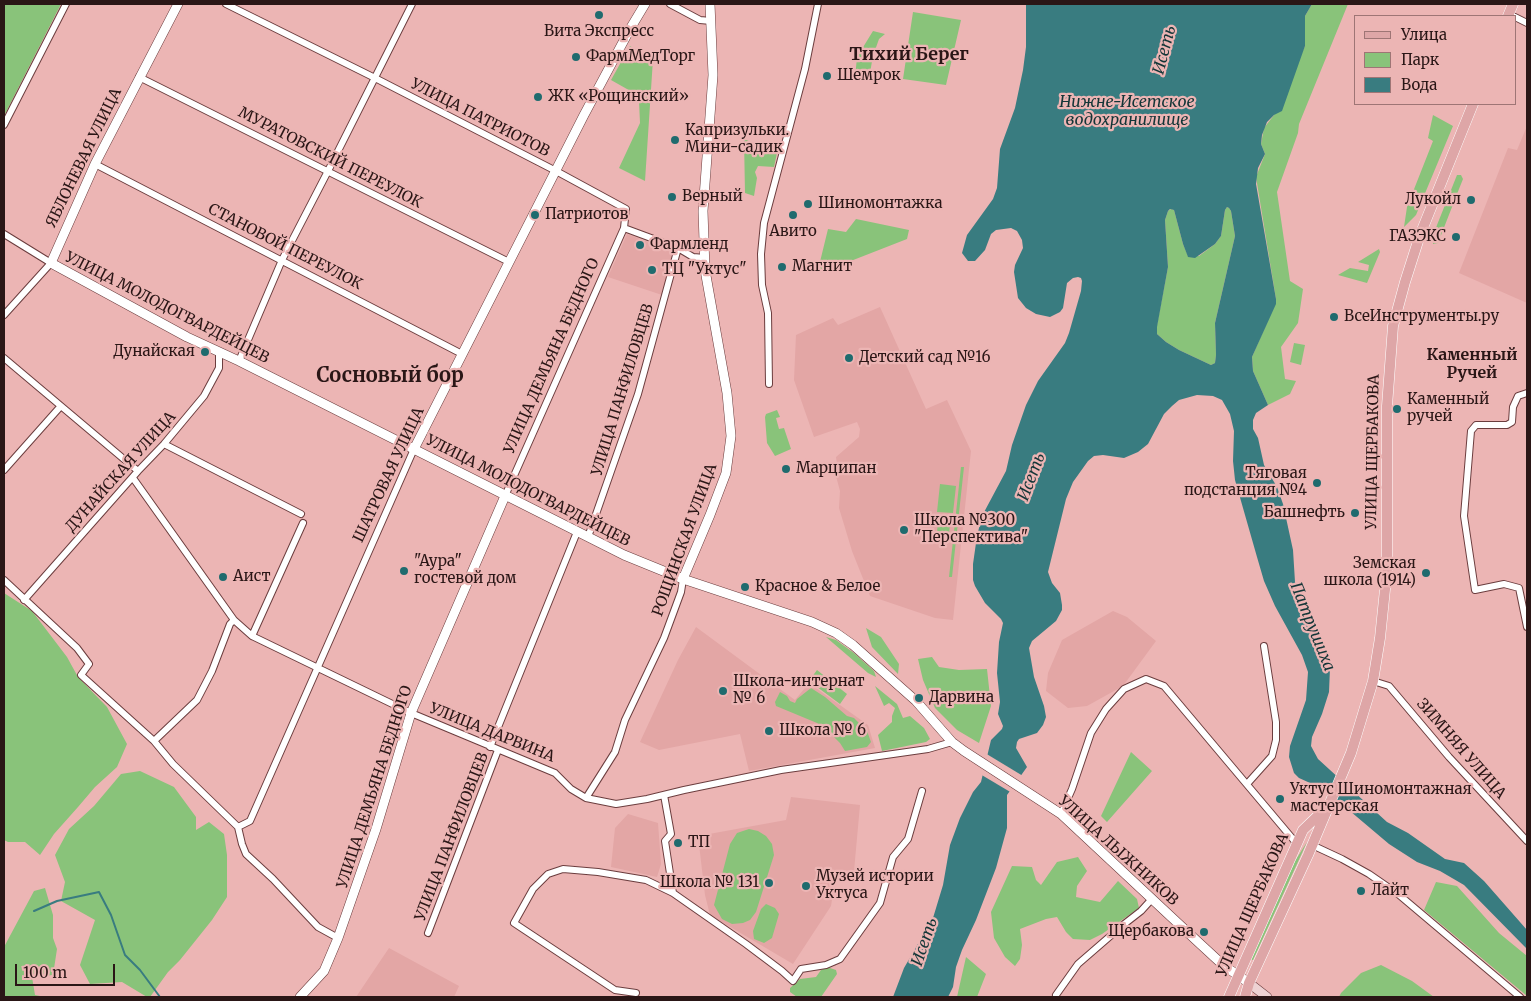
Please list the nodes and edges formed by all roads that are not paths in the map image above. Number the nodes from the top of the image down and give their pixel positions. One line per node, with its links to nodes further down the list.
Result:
1 (66, 4): 13 (street)
2 (178, 4): 10 (street, ЯБЛОНЕВАЯ УЛИЦА)
3 (226, 4): 11 (street, УЛИЦА ПАТРИОТОВ)
4 (412, 4): 11 (street)
5 (646, 4): 16 (street, ШАТРОВАЯ УЛИЦА)
6 (670, 4): 9 (street)
7 (710, 4): 9 (street, РОЩИНСКАЯ УЛИЦА)
8 (818, 4): 29 (street)
9 (711, 21): 20 (street, РОЩИНСКАЯ УЛИЦА)
10 (139, 77): 14 (street, ЯБЛОНЕВАЯ УЛИЦА); 15 (street, МУРАТОВСКИЙ ПЕРЕУЛОК)
11 (375, 78): 15 (street); 16 (street, УЛИЦА ПАТРИОТОВ)
12 (1473, 105): 51 (main road, УЛИЦА ЩЕРБАКОВА)
13 (4, 125)
14 (95, 164): 21 (street, СТАНОВОЙ ПЕРЕУЛОК); 23 (street, ЯБЛОНЕВАЯ УЛИЦА)
15 (328, 171): 21 (street); 22 (street, МУРАТОВСКИЙ ПЕРЕУЛОК)
16 (556, 171): 17 (street, УЛИЦА ПАТРИОТОВ); 22 (street, ШАТРОВАЯ УЛИЦА)
17 (624, 228): 19 (street); 37 (street, УЛИЦА ДЕМЬЯНА БЕДНОГО)
18 (4, 234): 23 (street, УЛИЦА МОЛОДОГВАРДЕЙЦЕВ)
19 (678, 248): 20 (street); 41 (street, УЛИЦА ПАНФИЛОВЦЕВ)
20 (705, 258): 42 (street, РОЩИНСКАЯ УЛИЦА)
21 (282, 260): 26 (street, СТАНОВОЙ ПЕРЕУЛОК); 28 (street)
22 (509, 262): 26 (street, ШАТРОВАЯ УЛИЦА)
23 (51, 263): 24 (street, ЯБЛОНЕВАЯ УЛИЦА); 25 (street, УЛИЦА МОЛОДОГВАРДЕЙЦЕВ)
24 (4, 315)
25 (219, 352): 28 (street, УЛИЦА МОЛОДОГВАРДЕЙЦЕВ); 32 (street, ДУНАЙСКАЯ УЛИЦА)
26 (462, 354): 33 (street, ШАТРОВАЯ УЛИЦА)
27 (4, 358): 31 (street)
28 (239, 361): 33 (street, УЛИЦА МОЛОДОГВАРДЕЙЦЕВ)
29 (769, 384)
30 (1527, 392): 47 (street)
31 (60, 407): 34 (street); 35 (street)
32 (164, 444): 35 (street, ДУНАЙСКАЯ УЛИЦА); 38 (street)
33 (414, 449): 37 (street, УЛИЦА МОЛОДОГВАРДЕЙЦЕВ); 50 (street, ШАТРОВАЯ УЛИЦА)
34 (4, 470)
35 (138, 471): 36 (street, ДУНАЙСКАЯ УЛИЦА)
36 (133, 478): 44 (street, ДУНАЙСКАЯ УЛИЦА); 45 (street, УЛИЦА ДАРВИНА)
37 (505, 496): 40 (street, УЛИЦА МОЛОДОГВАРДЕЙЦЕВ); 52 (street, УЛИЦА ДЕМЬЯНА БЕДНОГО)
38 (301, 514)
39 (303, 523): 48 (street)
40 (577, 532): 41 (street, УЛИЦА МОЛОДОГВАРДЕЙЦЕВ); 55 (street, УЛИЦА ПАНФИЛОВЦЕВ)
41 (588, 537): 42 (street, УЛИЦА МОЛОДОГВАРДЕЙЦЕВ)
42 (683, 579): 46 (street, УЛИЦА МОЛОДОГВАРДЕЙЦЕВ); 60 (street, РОЩИНСКАЯ УЛИЦА)
43 (4, 580): 44 (street)
44 (24, 600): 53 (street)
45 (234, 620): 48 (street, УЛИЦА ДАРВИНА); 53 (street)
46 (812, 622): 54 (street, УЛИЦА ЛЫЖНИКОВ)
47 (1527, 627)
48 (252, 636): 50 (street, УЛИЦА ДАРВИНА)
49 (1264, 646): 57 (street)
50 (316, 668): 52 (street, УЛИЦА ДАРВИНА); 63 (street, ШАТРОВАЯ УЛИЦА)
51 (1373, 681): 61 (main road, УЛИЦА ЩЕРБАКОВА); 64 (street, ЗИМНЯЯ УЛИЦА)
52 (411, 713): 55 (street, УЛИЦА ДАРВИНА); 70 (street, УЛИЦА ДЕМЬЯНА БЕДНОГО)
53 (154, 741): 63 (street)
54 (952, 742): 59 (street, УЛИЦА ДАРВИНА); 62 (street, УЛИЦА ЛЫЖНИКОВ)
55 (490, 747): 56 (street, УЛИЦА ДАРВИНА)
56 (498, 750): 60 (street, УЛИЦА ДАРВИНА); 69 (street, УЛИЦА ПАНФИЛОВЦЕВ)
57 (1247, 784): 62 (street); 65 (street)
58 (922, 791): 67 (street)
59 (664, 795): 60 (street, УЛИЦА ДАРВИНА); 67 (street)
60 (586, 798)
61 (1330, 803): 65 (main road, УЛИЦА ЩЕРБАКОВА); 66 (main road, УЛИЦА ЩЕРБАКОВА)
62 (1061, 814): 68 (street, УЛИЦА ЛЫЖНИКОВ)
63 (238, 827): 70 (street)
64 (1527, 841)
65 (1296, 844): 71 (main road, УЛИЦА ЩЕРБАКОВА)
66 (1312, 845): 72 (main road, УЛИЦА ЩЕРБАКОВА); 79 (street)
67 (673, 893): 73 (street)
68 (1151, 900): 71 (street, УЛИЦА ЛЫЖНИКОВ); 74 (street)
69 (428, 933)
70 (338, 938): 75 (street, УЛИЦА ДЕМЬЯНА БЕДНОГО)
71 (1238, 977): 72 (street); 76 (main road, УЛИЦА ЩЕРБАКОВА)
72 (1249, 984): 77 (main road, УЛИЦА ЩЕРБАКОВА); 78 (main road)
73 (636, 993)
74 (1056, 995)
75 (300, 997)
76 (1229, 997)
77 (1245, 997)
78 (1267, 997)
79 (1520, 997)

